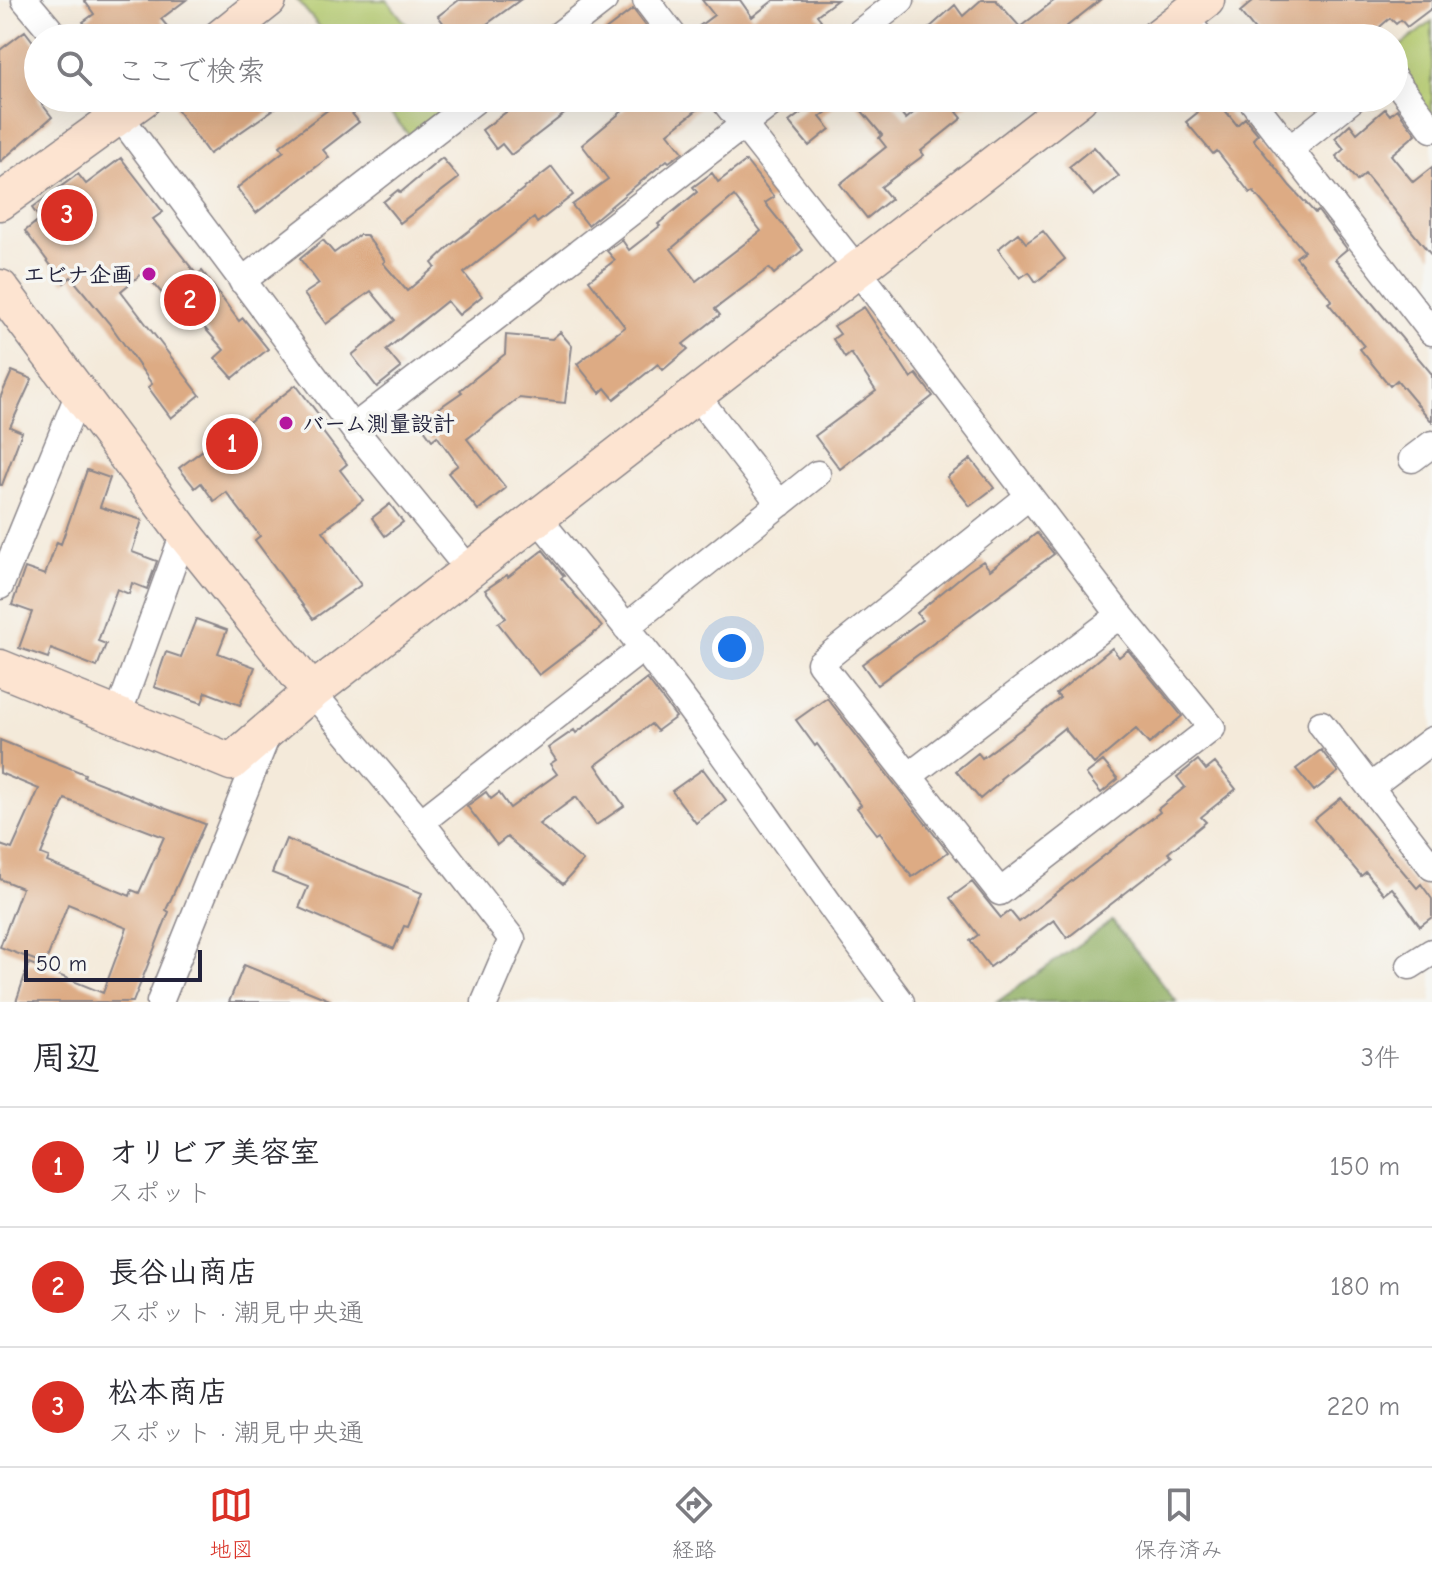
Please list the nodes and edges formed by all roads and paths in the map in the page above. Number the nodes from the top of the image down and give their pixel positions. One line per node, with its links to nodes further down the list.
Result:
1 (25, 0): 6 (street)
2 (268, 0): 7 (street)
3 (604, 0): 8 (street)
4 (646, 0): 9 (street)
5 (901, 0): 10 (street)
6 (45, 24)
7 (238, 24)
8 (573, 24)
9 (664, 24)
10 (871, 24)
11 (1408, 97): 21 (street)
12 (114, 112): 23 (street)
13 (129, 112): 25 (street)
14 (460, 112): 25 (street)
15 (733, 112): 20 (street)
16 (760, 112): 20 (street)
17 (1061, 112): 24 (street)
18 (1261, 112): 22 (street)
19 (1336, 112): 22 (street)
20 (743, 125): 24 (street); 30 (street)
21 (1432, 129)
22 (1291, 148): 27 (street)
23 (0, 202)
24 (856, 268): 29 (street); 32 (street)
25 (242, 281): 30 (street)
26 (0, 288): 28 (street)
27 (1432, 332)
28 (79, 393): 35 (street); 37 (street)
29 (695, 394): 33 (street); 34 (street)
30 (353, 428): 36 (street)
31 (817, 474): 33 (street)
32 (1028, 497): 38 (street); 47 (street)
33 (780, 504): 39 (street)
34 (537, 517): 36 (street); 39 (street)
35 (184, 533): 42 (street); 43 (street)
36 (470, 571): 42 (street)
37 (0, 586)
38 (1120, 615): 47 (street); 47 (street)
39 (626, 627): 40 (street)
40 (643, 648): 49 (street); 53 (street)
41 (0, 668): 43 (street)
42 (312, 692): 45 (street); 49 (street)
43 (118, 715): 45 (street)
44 (1321, 724): 48 (street)
45 (269, 729): 51 (street)
46 (1432, 740): 48 (street)
47 (909, 776)
48 (1370, 787): 50 (street)
49 (421, 822): 52 (street)
50 (1432, 867)
51 (160, 1002)
52 (485, 1002)
53 (901, 1002)

